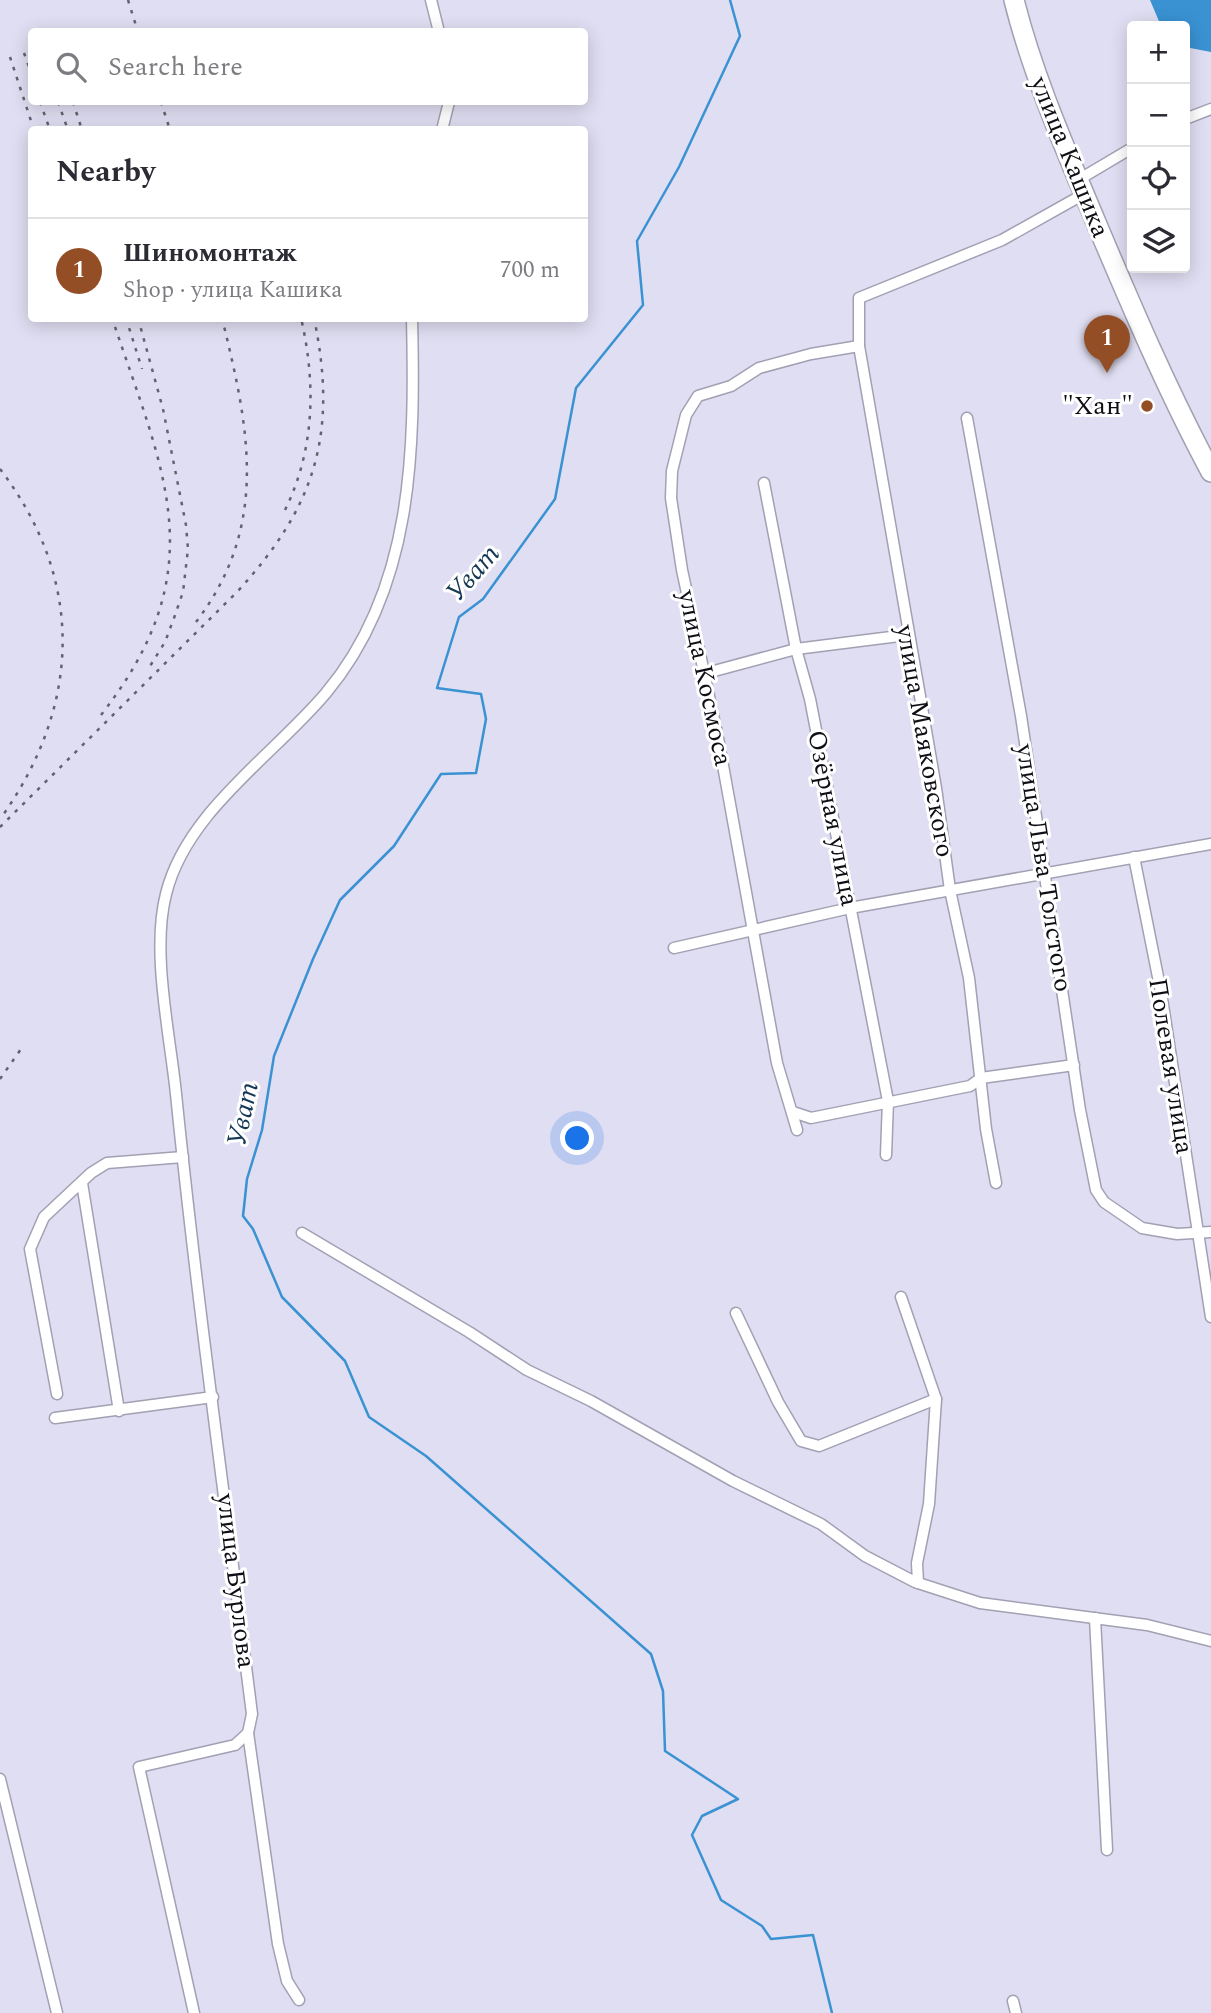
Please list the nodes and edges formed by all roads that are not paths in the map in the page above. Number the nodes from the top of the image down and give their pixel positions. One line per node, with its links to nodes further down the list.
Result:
1 (431, 0): 3 (street)
2 (1014, 0): 9 (highway, улица Кашика)
3 (438, 28)
4 (448, 105): 7 (street)
5 (1211, 109): 6 (street)
6 (1190, 117)
7 (443, 126)
8 (1127, 152): 9 (street)
9 (1081, 187): 11 (street, улица Маяковского); 13 (highway, улица Кашика)
10 (412, 322): 31 (street, улица Бурлова)
11 (859, 346): 15 (street, улица Маяковского); 17 (street, улица Космоса)
12 (967, 418): 20 (street, улица Льва Толстого)
13 (1211, 472)
14 (764, 484): 16 (street, Озёрная улица)
15 (907, 635): 16 (street); 21 (street, улица Маяковского)
16 (796, 649): 17 (street); 22 (street, Озёрная улица)
17 (703, 674): 23 (street, улица Космоса)
18 (1211, 844): 19 (street)
19 (1135, 857): 20 (street); 36 (street, Полевая улица)
20 (1043, 873): 21 (street); 25 (street, улица Льва Толстого)
21 (950, 890): 22 (street); 26 (street, улица Маяковского)
22 (850, 908): 23 (street); 27 (street, Озёрная улица)
23 (754, 930): 24 (street); 28 (street, улица Космоса)
24 (674, 948)
25 (1074, 1065): 26 (street); 36 (street, улица Льва Толстого)
26 (981, 1079): 27 (street); 33 (street, улица Маяковского)
27 (888, 1101): 28 (street); 30 (street, Озёрная улица)
28 (793, 1112): 29 (street, улица Космоса)
29 (797, 1130)
30 (886, 1155)
31 (183, 1157): 32 (street); 41 (street, улица Бурлова)
32 (82, 1183): 40 (street); 43 (street)
33 (996, 1183)
34 (1211, 1231): 36 (street, улица Льва Толстого)
35 (302, 1233): 45 (street)
36 (1197, 1234): 39 (street, Полевая улица)
37 (901, 1297): 42 (street)
38 (736, 1313): 42 (street)
39 (1211, 1317)
40 (57, 1394)
41 (213, 1396): 43 (street); 48 (street, улица Бурлова)
42 (936, 1399): 45 (street)
43 (119, 1411): 44 (street)
44 (55, 1418)
45 (918, 1583): 46 (street)
46 (1095, 1618): 47 (street); 50 (street)
47 (1211, 1641)
48 (248, 1732): 51 (street, улица Бурлова); 54 (street)
49 (0, 1779): 53 (street)
50 (1107, 1850)
51 (299, 2000)
52 (1013, 2001): 55 (street)
53 (57, 2013)
54 (194, 2013)
55 (1016, 2013)

